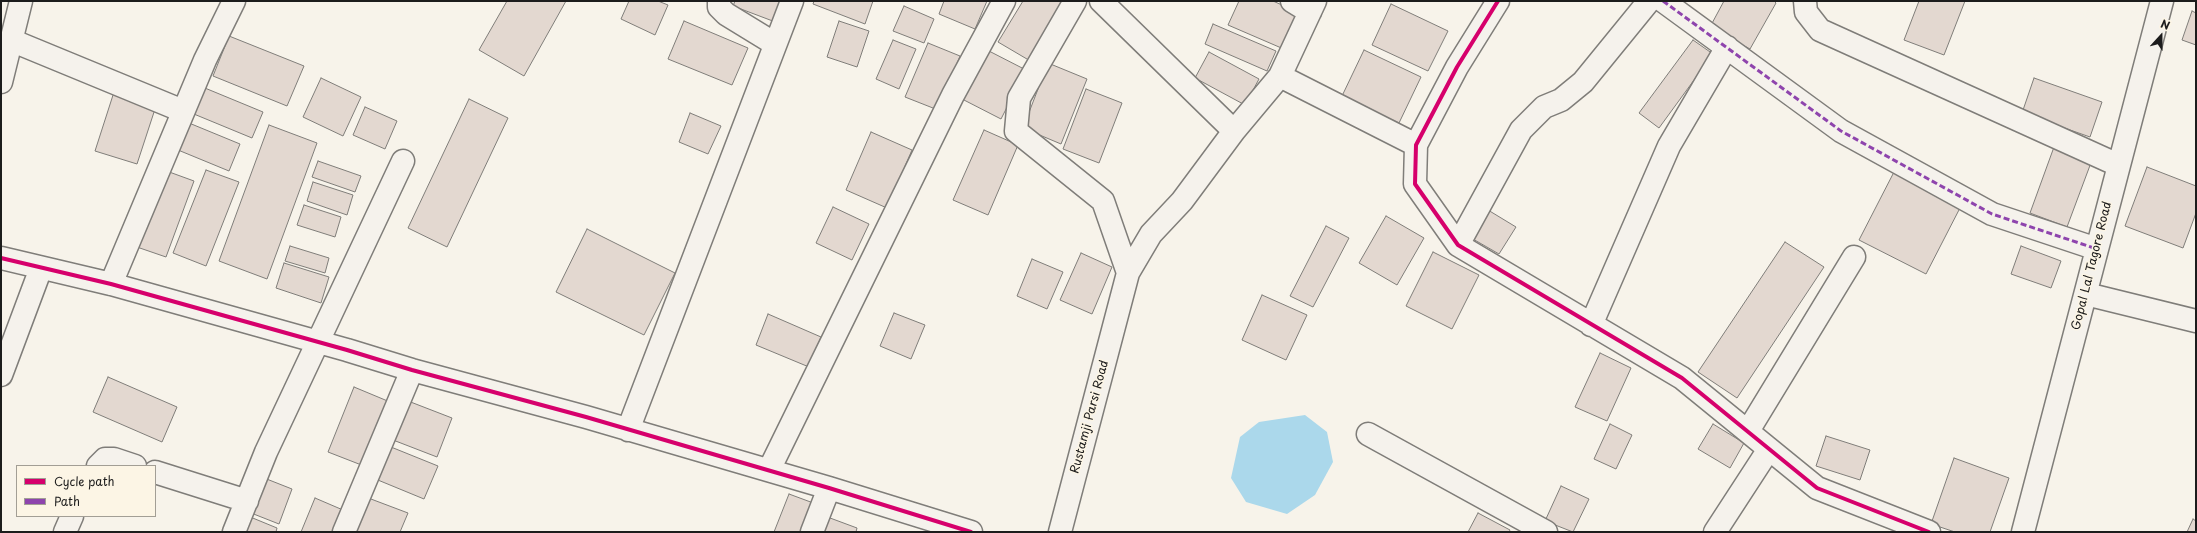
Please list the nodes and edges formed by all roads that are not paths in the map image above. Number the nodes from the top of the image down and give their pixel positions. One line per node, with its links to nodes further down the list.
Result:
1 (21, 1): 14 (street)
2 (234, 1): 19 (street)
3 (719, 1): 15 (street)
4 (792, 1): 15 (street)
5 (1004, 1): 43 (street)
6 (1075, 1): 29 (street)
7 (1101, 1): 20 (street)
8 (1498, 1): 21 (street)
9 (1649, 1): 24 (street)
10 (1663, 1): 16 (street)
11 (1805, 1): 23 (street)
12 (2162, 1): 23 (street, Gopal Lal Tagore Road)
13 (1306, 5): 17 (street, Rustamji Parsi Road)
14 (12, 41): 18 (street); 19 (street)
15 (775, 44): 37 (street)
16 (1727, 48): 25 (street); 33 (street)
17 (1280, 76): 20 (street, Rustamji Parsi Road); 21 (street)
18 (1, 82)
19 (183, 111): 30 (street)
20 (1234, 131): 29 (street, Rustamji Parsi Road)
21 (1416, 145): 24 (street)
22 (403, 161): 34 (street)
23 (2118, 165): 25 (street, Gopal Lal Tagore Road)
24 (1458, 245): 33 (street)
25 (2097, 249): 31 (street, Gopal Lal Tagore Road)
26 (1, 258): 28 (street)
27 (1854, 258): 38 (street)
28 (41, 268): 30 (street); 36 (street)
29 (1128, 273): 54 (street, Rustamji Parsi Road)
30 (111, 284): 34 (street)
31 (2086, 294): 32 (street); 58 (street, Gopal Lal Tagore Road)
32 (2196, 321)
33 (1592, 325): 38 (street)
34 (319, 342): 35 (street); 46 (street)
35 (412, 370): 37 (street); 51 (street)
36 (1, 374)
37 (628, 430): 43 (street)
38 (1748, 431): 40 (street)
39 (1368, 434): 55 (street)
40 (1770, 449): 48 (street); 56 (street)
41 (99, 465): 42 (street)
42 (132, 465)
43 (769, 470): 45 (street)
44 (156, 472): 46 (street)
45 (829, 488): 52 (street); 53 (street)
46 (247, 501): 50 (street)
47 (72, 517): 49 (street)
48 (1890, 525): 57 (street)
49 (66, 532)
50 (234, 532)
51 (344, 532)
52 (812, 532)
53 (971, 532)
54 (1060, 532)
55 (1546, 532)
56 (1715, 532)
57 (1928, 532)
58 (2023, 532)

